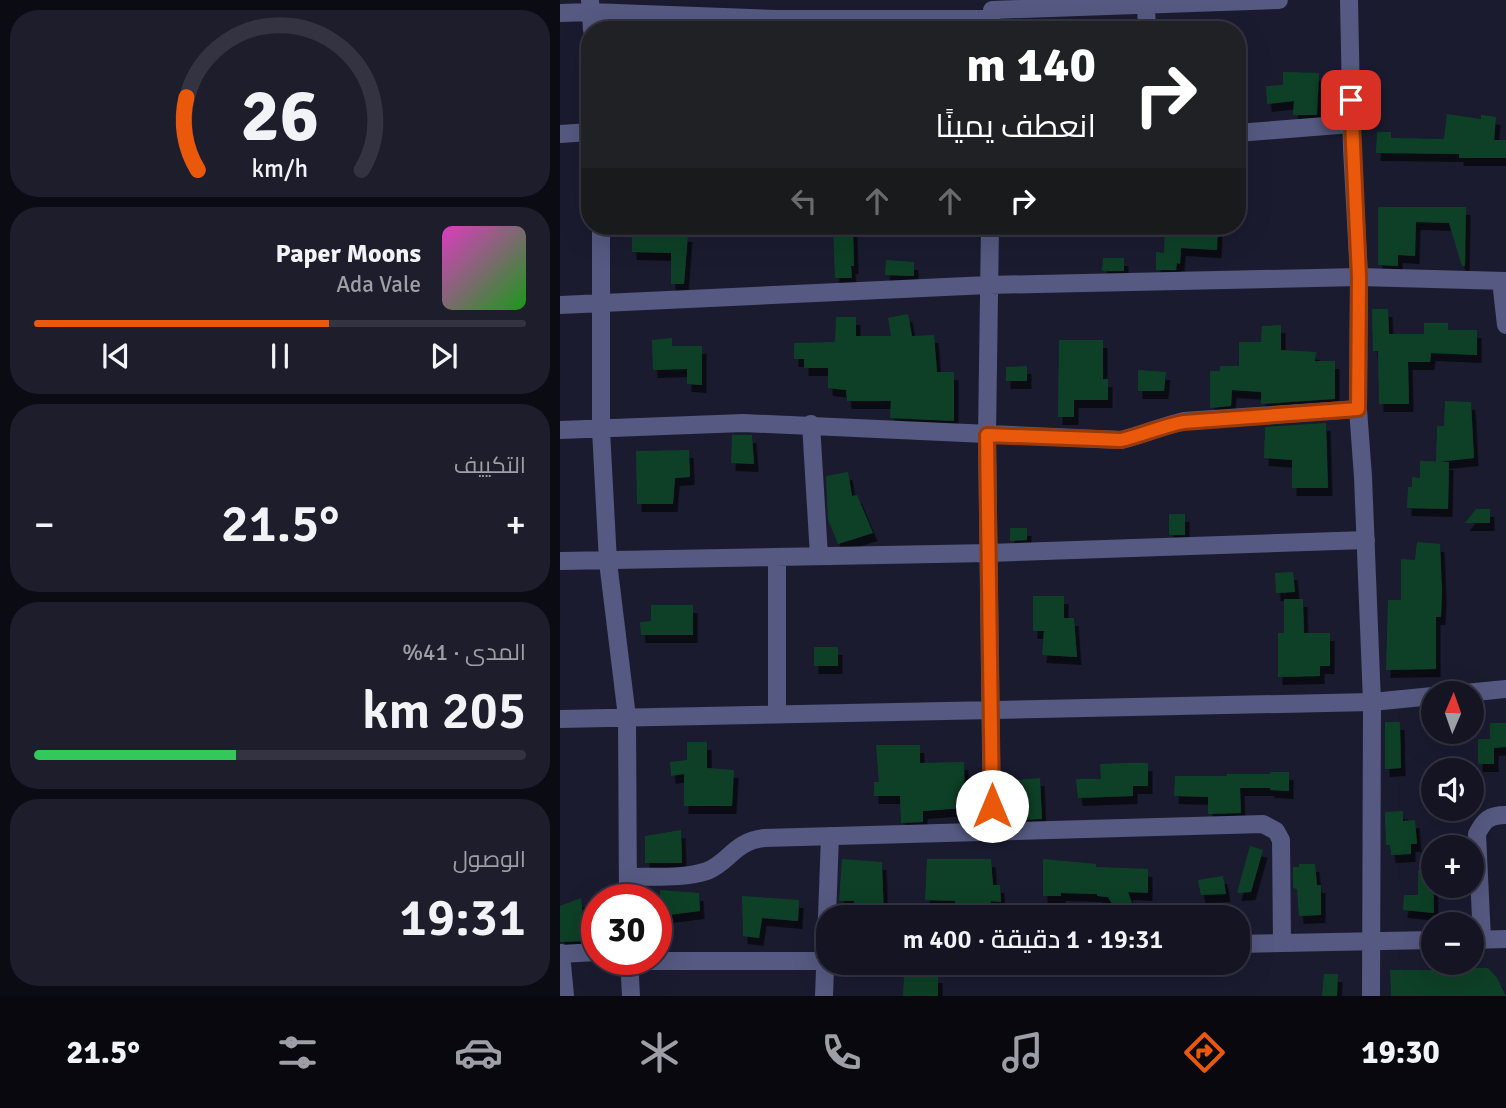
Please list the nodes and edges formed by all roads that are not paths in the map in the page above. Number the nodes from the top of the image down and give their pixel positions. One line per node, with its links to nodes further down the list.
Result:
1 (1279, 0): 3 (street)
2 (1349, 0): 8 (street)
3 (1146, 6): 6 (street); 7 (street)
4 (560, 13): 5 (street)
5 (591, 14): 6 (street)
6 (991, 15)
7 (1147, 21)
8 (1351, 124): 9 (street); 14 (street)
9 (1246, 132)
10 (581, 133): 11 (street)
11 (560, 134)
12 (601, 235): 17 (street)
13 (990, 235): 16 (street)
14 (1359, 277): 15 (street); 16 (street); 20 (street)
15 (1503, 281): 19 (street)
16 (988, 285): 17 (street); 24 (street)
17 (601, 304): 18 (street); 23 (street)
18 (560, 305)
19 (1506, 325)
20 (1358, 409): 24 (street); 25 (street)
21 (811, 424): 23 (street); 24 (street); 27 (street)
22 (560, 430): 23 (street)
23 (601, 430): 30 (street)
24 (987, 435): 26 (street)
25 (1366, 540): 26 (street); 34 (street)
26 (989, 553): 27 (street); 35 (street)
27 (819, 556): 28 (street)
28 (777, 557): 30 (street); 36 (street)
29 (560, 561): 30 (street)
30 (608, 562): 37 (street)
31 (1506, 689): 32 (street)
32 (1484, 691)
33 (1421, 697): 34 (street)
34 (1371, 702): 35 (street); 47 (street)
35 (992, 709): 36 (street); 40 (street)
36 (776, 714): 37 (street)
37 (626, 717): 38 (street); 42 (street)
38 (560, 719)
39 (1506, 814): 45 (street)
40 (992, 830): 41 (street); 50 (street)
41 (830, 836): 42 (street); 44 (street)
42 (628, 877): 43 (street)
43 (628, 884)
44 (828, 905)
45 (1477, 912)
46 (1506, 939): 49 (street)
47 (1371, 940): 48 (street); 50 (street); 61 (street)
48 (1421, 940)
49 (1484, 940)
50 (1282, 943): 51 (street)
51 (1250, 944)
52 (581, 953): 53 (street)
53 (561, 954): 58 (street)
54 (672, 960): 55 (street)
55 (816, 961)
56 (630, 975): 59 (street)
57 (825, 975): 60 (street)
58 (565, 996)
59 (631, 996)
60 (824, 996)
61 (1371, 996)

